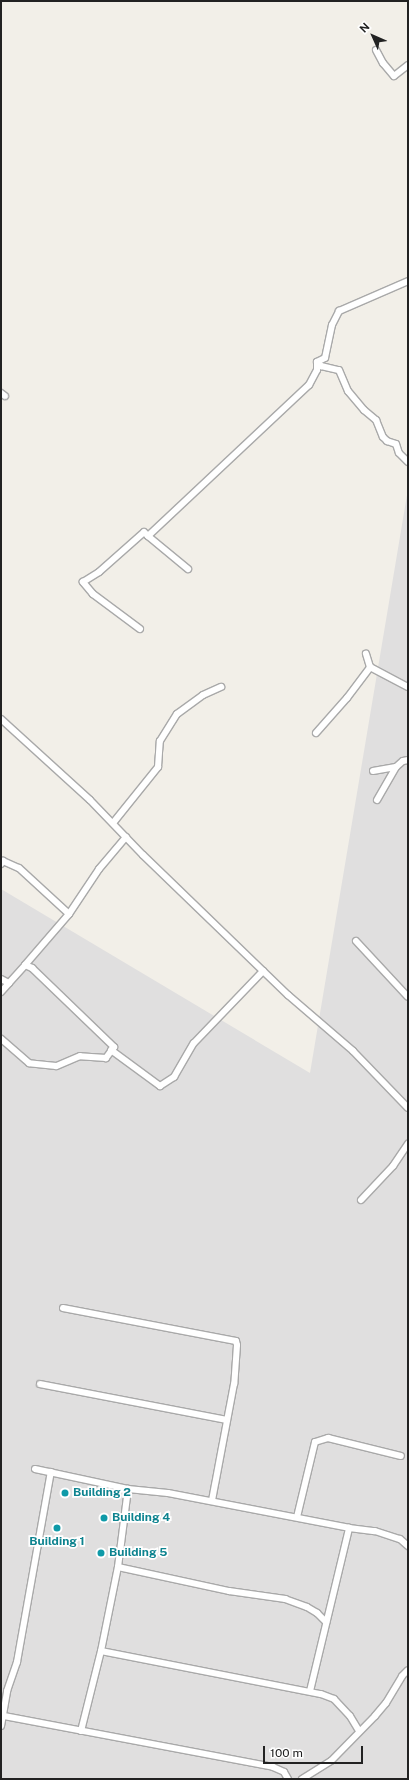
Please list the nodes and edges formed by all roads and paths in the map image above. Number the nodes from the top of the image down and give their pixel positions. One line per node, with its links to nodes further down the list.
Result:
1 (376, 50): 2 (street)
2 (408, 65)
3 (408, 281): 4 (street)
4 (317, 362): 5 (street); 6 (street)
5 (408, 462)
6 (148, 536): 7 (street); 8 (street)
7 (188, 569)
8 (140, 629)
9 (366, 654): 10 (street)
10 (370, 667): 12 (street); 14 (street)
11 (221, 687): 19 (street)
12 (408, 687)
13 (1, 719): 19 (street)
14 (316, 733)
15 (408, 760): 16 (street)
16 (396, 767): 17 (street); 18 (street)
17 (373, 770)
18 (377, 800)
19 (113, 823): 20 (street)
20 (126, 837): 22 (street); 25 (street)
21 (1, 864): 22 (street)
22 (69, 914): 24 (street)
23 (356, 941): 29 (street)
24 (25, 965): 27 (street); 31 (street)
25 (263, 971): 31 (street); 32 (street)
26 (1, 979): 27 (street)
27 (9, 983): 28 (street)
28 (1, 992)
29 (408, 997)
30 (1, 1039): 31 (street)
31 (112, 1050)
32 (408, 1108)
33 (408, 1144): 34 (street)
34 (360, 1200)
35 (63, 1308): 37 (street)
36 (40, 1384): 37 (street)
37 (227, 1420): 42 (street)
38 (401, 1456): 43 (street)
39 (35, 1469): 40 (street)
40 (51, 1472): 41 (street); 51 (street)
41 (128, 1489): 42 (street); 46 (street)
42 (212, 1500): 43 (street)
43 (297, 1517): 44 (street)
44 (350, 1528): 45 (street); 47 (street)
45 (408, 1546)
46 (118, 1567): 47 (street); 48 (street)
47 (326, 1622): 50 (street)
48 (101, 1651): 50 (street); 54 (street)
49 (408, 1670): 53 (street)
50 (310, 1691): 53 (street)
51 (4, 1716): 52 (street); 54 (street)
52 (1, 1726)
53 (359, 1731): 56 (street)
54 (81, 1732): 55 (street)
55 (288, 1779)
56 (302, 1779)

